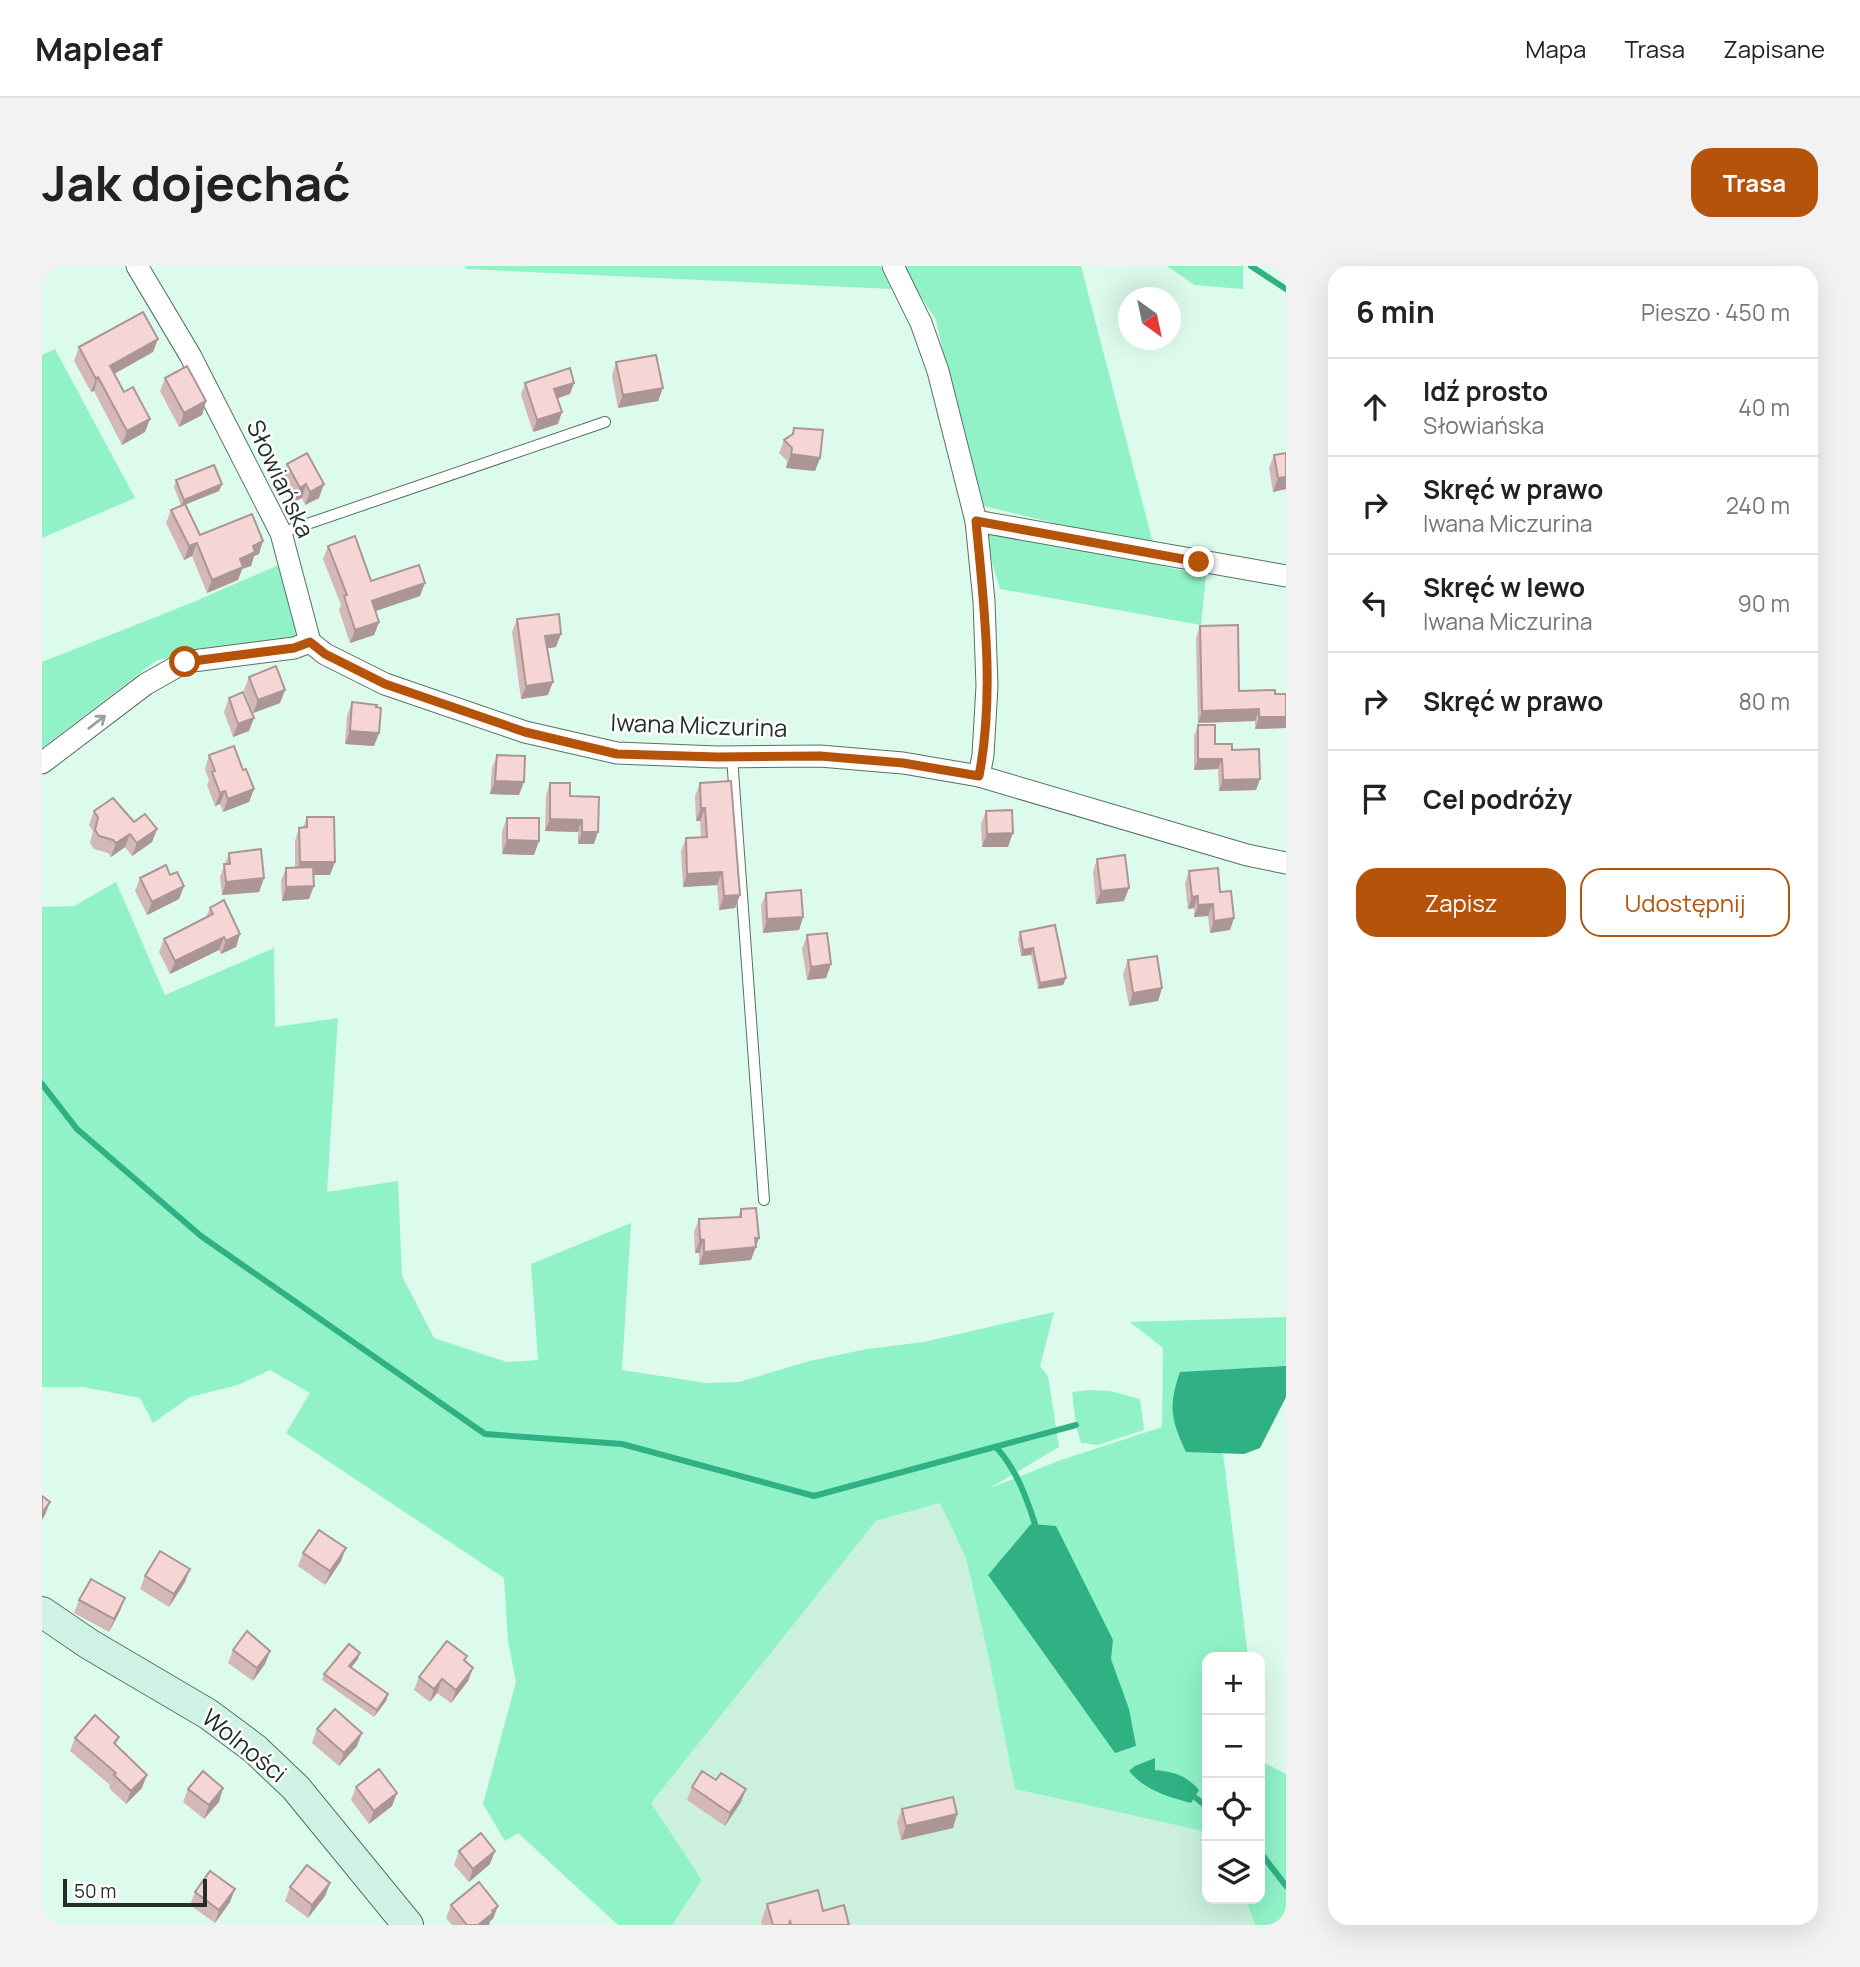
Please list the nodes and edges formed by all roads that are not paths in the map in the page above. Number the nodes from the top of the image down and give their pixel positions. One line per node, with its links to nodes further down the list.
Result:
1 (137, 266): 5 (street, Słowiańska)
2 (893, 266): 4 (street)
3 (605, 422): 5 (lane)
4 (976, 521): 6 (street); 10 (street)
5 (281, 533): 7 (street, Słowiańska)
6 (1286, 576)
7 (310, 642): 8 (street, Iwana Miczurina); 9 (street, one-way to 7)
8 (732, 757): 10 (street, Iwana Miczurina); 12 (lane)
9 (42, 763)
10 (979, 776): 11 (street, Iwana Miczurina)
11 (1286, 863)
12 (764, 1200)
13 (42, 1612): 14 (street, Wolności)
14 (408, 1925)

